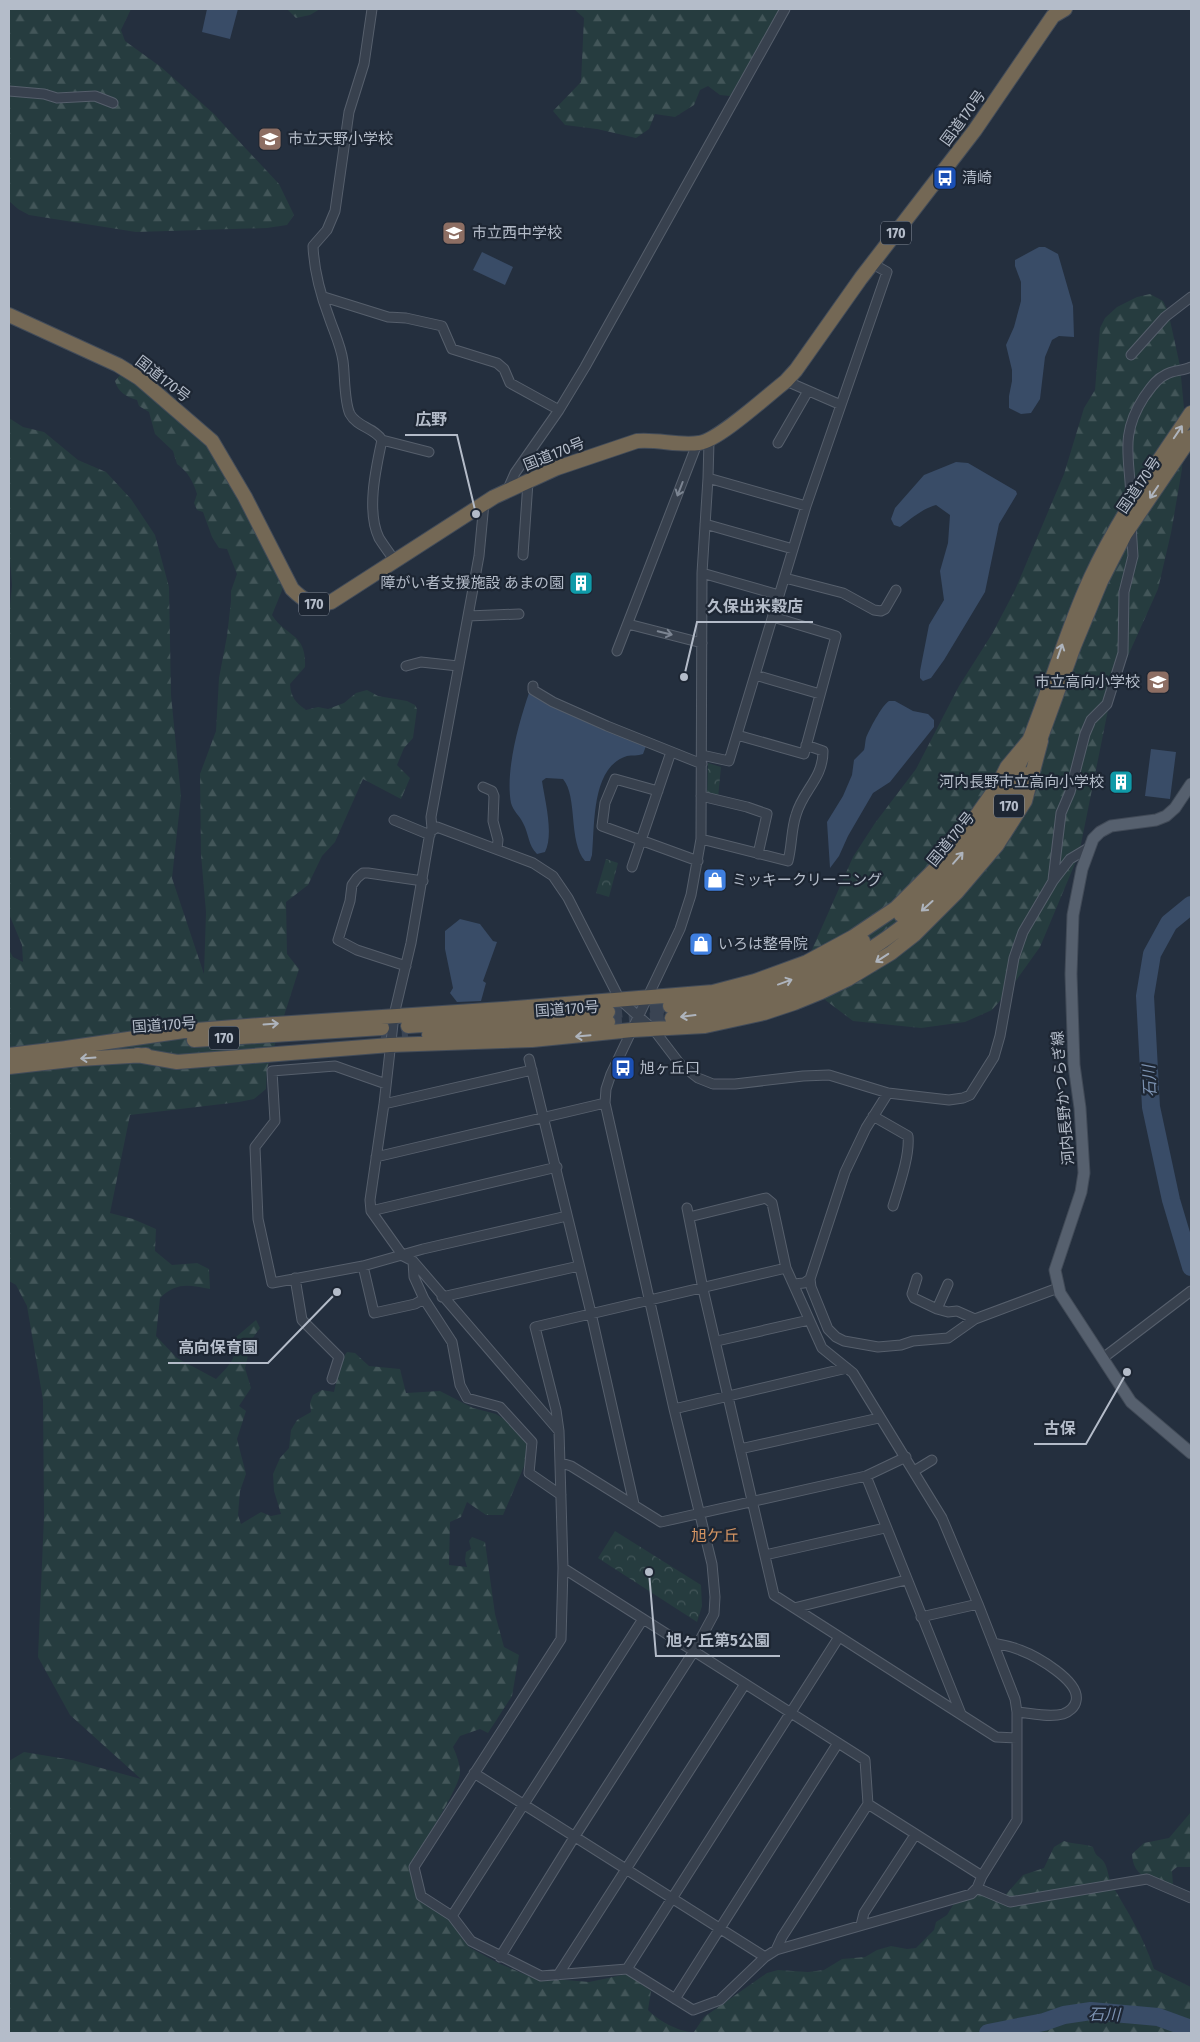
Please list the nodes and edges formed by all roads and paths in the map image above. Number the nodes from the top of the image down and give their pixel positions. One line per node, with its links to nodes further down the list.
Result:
1 (372, 9): 7 (street)
2 (785, 9): 15 (street)
3 (1065, 9): 6 (highway, 国道170号 / 170)
4 (9, 91): 5 (street)
5 (113, 103)
6 (873, 264): 12 (highway, 国道170号 / 170); 14 (street)
7 (324, 297): 15 (street); 18 (street)
8 (1191, 297): 10 (street)
9 (9, 315): 32 (highway, 国道170号 / 170)
10 (1131, 355)
11 (1191, 367): 26 (street)
12 (786, 381): 13 (street); 19 (highway, 国道170号 / 170)
13 (808, 391): 14 (street); 20 (street)
14 (842, 405): 27 (street)
15 (559, 410): 24 (street)
16 (1191, 413): 26 (highway, 国道170号 / 170, one-way to 16)
17 (1191, 437): 29 (highway, 国道170号 / 170, one-way to 29)
18 (382, 440): 21 (street); 32 (street)
19 (703, 442): 22 (street); 23 (highway, 国道170号 / 170); 40 (street, one-way to 40)
20 (778, 443)
21 (429, 452)
22 (708, 478): 27 (street); 28 (street)
23 (528, 482): 24 (highway, 国道170号 / 170); 31 (street)
24 (506, 490): 25 (highway, 国道170号 / 170)
25 (484, 503): 32 (highway, 国道170号 / 170); 38 (street)
26 (1131, 503): 49 (highway, 国道170号 / 170, one-way to 26)
27 (806, 506): 30 (street)
28 (705, 524): 30 (street); 33 (street)
29 (1131, 524): 49 (highway, 国道170号 / 170); 66 (street)
30 (794, 549): 34 (street)
31 (523, 555)
32 (395, 562)
33 (702, 573): 36 (street); 41 (street)
34 (785, 578): 35 (street); 36 (street)
35 (896, 590)
36 (779, 595): 39 (street)
37 (519, 614): 38 (street)
38 (468, 616): 44 (street)
39 (773, 617): 45 (street); 47 (street)
40 (628, 624): 41 (street, one-way to 41); 42 (street)
41 (702, 643): 52 (street)
42 (617, 650)
43 (406, 666): 44 (street)
44 (458, 666): 58 (street)
45 (755, 675): 47 (street); 48 (street)
46 (533, 686): 51 (street)
47 (820, 694): 50 (street)
48 (737, 735): 50 (street); 52 (street)
49 (1036, 739): 69 (highway); 71 (highway, 国道170号 / 170); 76 (highway, one-way to 76)
50 (806, 745): 63 (street)
51 (671, 752): 52 (street); 55 (street)
52 (702, 759): 56 (street)
53 (1191, 784): 61 (main road, 河内長野かつらぎ線)
54 (483, 787): 62 (street)
55 (658, 791): 60 (street); 60 (street)
56 (701, 796): 59 (street); 63 (street)
57 (394, 820): 58 (street)
58 (431, 832): 62 (street); 67 (street)
59 (701, 839): 63 (street); 64 (street)
60 (642, 842): 64 (street); 65 (street)
61 (1090, 847): 66 (street); 106 (main road, 河内長野かつらぎ線)
62 (496, 849): 70 (street)
63 (758, 854)
64 (698, 861): 69 (street)
65 (632, 867)
66 (1053, 880): 85 (street)
67 (423, 881): 68 (street); 68 (street)
68 (406, 966): 72 (street)
69 (648, 998): 70 (highway); 74 (street)
70 (620, 1000): 72 (highway); 74 (street)
71 (671, 1012)
72 (394, 1015): 78 (street); 79 (highway, one-way to 72)
73 (608, 1017): 77 (highway, 国道170号)
74 (638, 1017): 75 (street); 76 (street)
75 (632, 1030): 76 (highway); 78 (highway, one-way to 78); 86 (street)
76 (654, 1030): 85 (street)
77 (408, 1031)
78 (384, 1037): 79 (highway, 国道170号 / 170); 82 (highway, 国道170号, one-way to 82); 84 (street)
79 (66, 1048): 80 (highway, 国道170号 / 170)
80 (9, 1055)
81 (529, 1059): 83 (street)
82 (9, 1067)
83 (532, 1070): 87 (street); 89 (street)
84 (386, 1084): 87 (street); 100 (street)
85 (888, 1093): 88 (street)
86 (605, 1103): 89 (street); 110 (street)
87 (384, 1104): 90 (street)
88 (873, 1116): 92 (street); 102 (street)
89 (544, 1118): 90 (street); 91 (street)
90 (376, 1157): 93 (street)
91 (557, 1167): 93 (street); 94 (street)
92 (893, 1206)
93 (371, 1210): 95 (street)
94 (568, 1216): 95 (street); 98 (street)
95 (403, 1256): 96 (street); 97 (street)
96 (413, 1261): 108 (street); 109 (street)
97 (363, 1266): 100 (street); 109 (street)
98 (579, 1266): 108 (street); 112 (street)
99 (786, 1268): 103 (street); 105 (street); 105 (street)
100 (295, 1278): 118 (street)
101 (917, 1278): 111 (street)
102 (810, 1279): 103 (street); 113 (street)
103 (794, 1284): 114 (street)
104 (948, 1284): 111 (street)
105 (703, 1288): 110 (street); 115 (street)
106 (1058, 1288): 113 (street); 116 (main road, 河内長野かつらぎ線)
107 (1191, 1291): 116 (street)
108 (442, 1297): 122 (street)
109 (424, 1299): 130 (street)
110 (649, 1299): 112 (street); 120 (street)
111 (937, 1309): 113 (street)
112 (591, 1313): 122 (street); 132 (street)
113 (975, 1319)
114 (809, 1320): 115 (street); 117 (street)
115 (716, 1341): 119 (street)
116 (1103, 1358): 124 (main road, 河内長野かつらぎ線)
117 (847, 1368): 119 (street); 121 (street)
118 (332, 1379)
119 (729, 1396): 120 (street); 123 (street)
120 (674, 1409): 133 (street)
121 (879, 1418): 123 (street); 125 (street)
122 (559, 1432): 127 (street)
123 (740, 1449): 131 (street)
124 (1191, 1453)
125 (906, 1457): 128 (street); 129 (street)
126 (932, 1460): 128 (street)
127 (561, 1463): 130 (street); 132 (street)
128 (914, 1471): 138 (street)
129 (866, 1476): 131 (street); 134 (street)
130 (561, 1494): 136 (street)
131 (752, 1501): 133 (street); 135 (street)
132 (634, 1504): 133 (street)
133 (699, 1514): 144 (street)
134 (885, 1528): 135 (street); 137 (street)
135 (764, 1555): 139 (street)
136 (563, 1568): 141 (street); 151 (street)
137 (906, 1580): 139 (street); 140 (street)
138 (978, 1604): 140 (street); 143 (street)
139 (794, 1608): 142 (street)
140 (921, 1616): 148 (street)
141 (643, 1619): 144 (street); 153 (street)
142 (839, 1637): 146 (street); 148 (street)
143 (994, 1643): 147 (street); 147 (street)
144 (694, 1651): 145 (street); 155 (street)
145 (745, 1684): 146 (street); 156 (street)
146 (790, 1712): 150 (street); 159 (street)
147 (1017, 1712): 149 (street)
148 (961, 1714): 149 (street)
149 (1017, 1738): 157 (street)
150 (838, 1743): 152 (street); 163 (street)
151 (474, 1773): 153 (street); 161 (street)
152 (868, 1804): 154 (street); 164 (street)
153 (525, 1805): 155 (street); 161 (street)
154 (915, 1835): 157 (street); 162 (street)
155 (575, 1836): 156 (street); 165 (street)
156 (626, 1869): 159 (street); 168 (street)
157 (982, 1876): 158 (street)
158 (977, 1888): 160 (street); 162 (street)
159 (672, 1898): 163 (street); 167 (street)
160 (1191, 1898)
161 (452, 1916): 165 (street)
162 (861, 1925): 164 (street)
163 (719, 1929): 166 (street); 169 (street)
164 (776, 1950): 166 (street)
165 (500, 1957): 168 (street)
166 (765, 1957): 169 (street)
167 (627, 1969): 168 (street); 169 (street)
168 (558, 1975)
169 (675, 1999)

